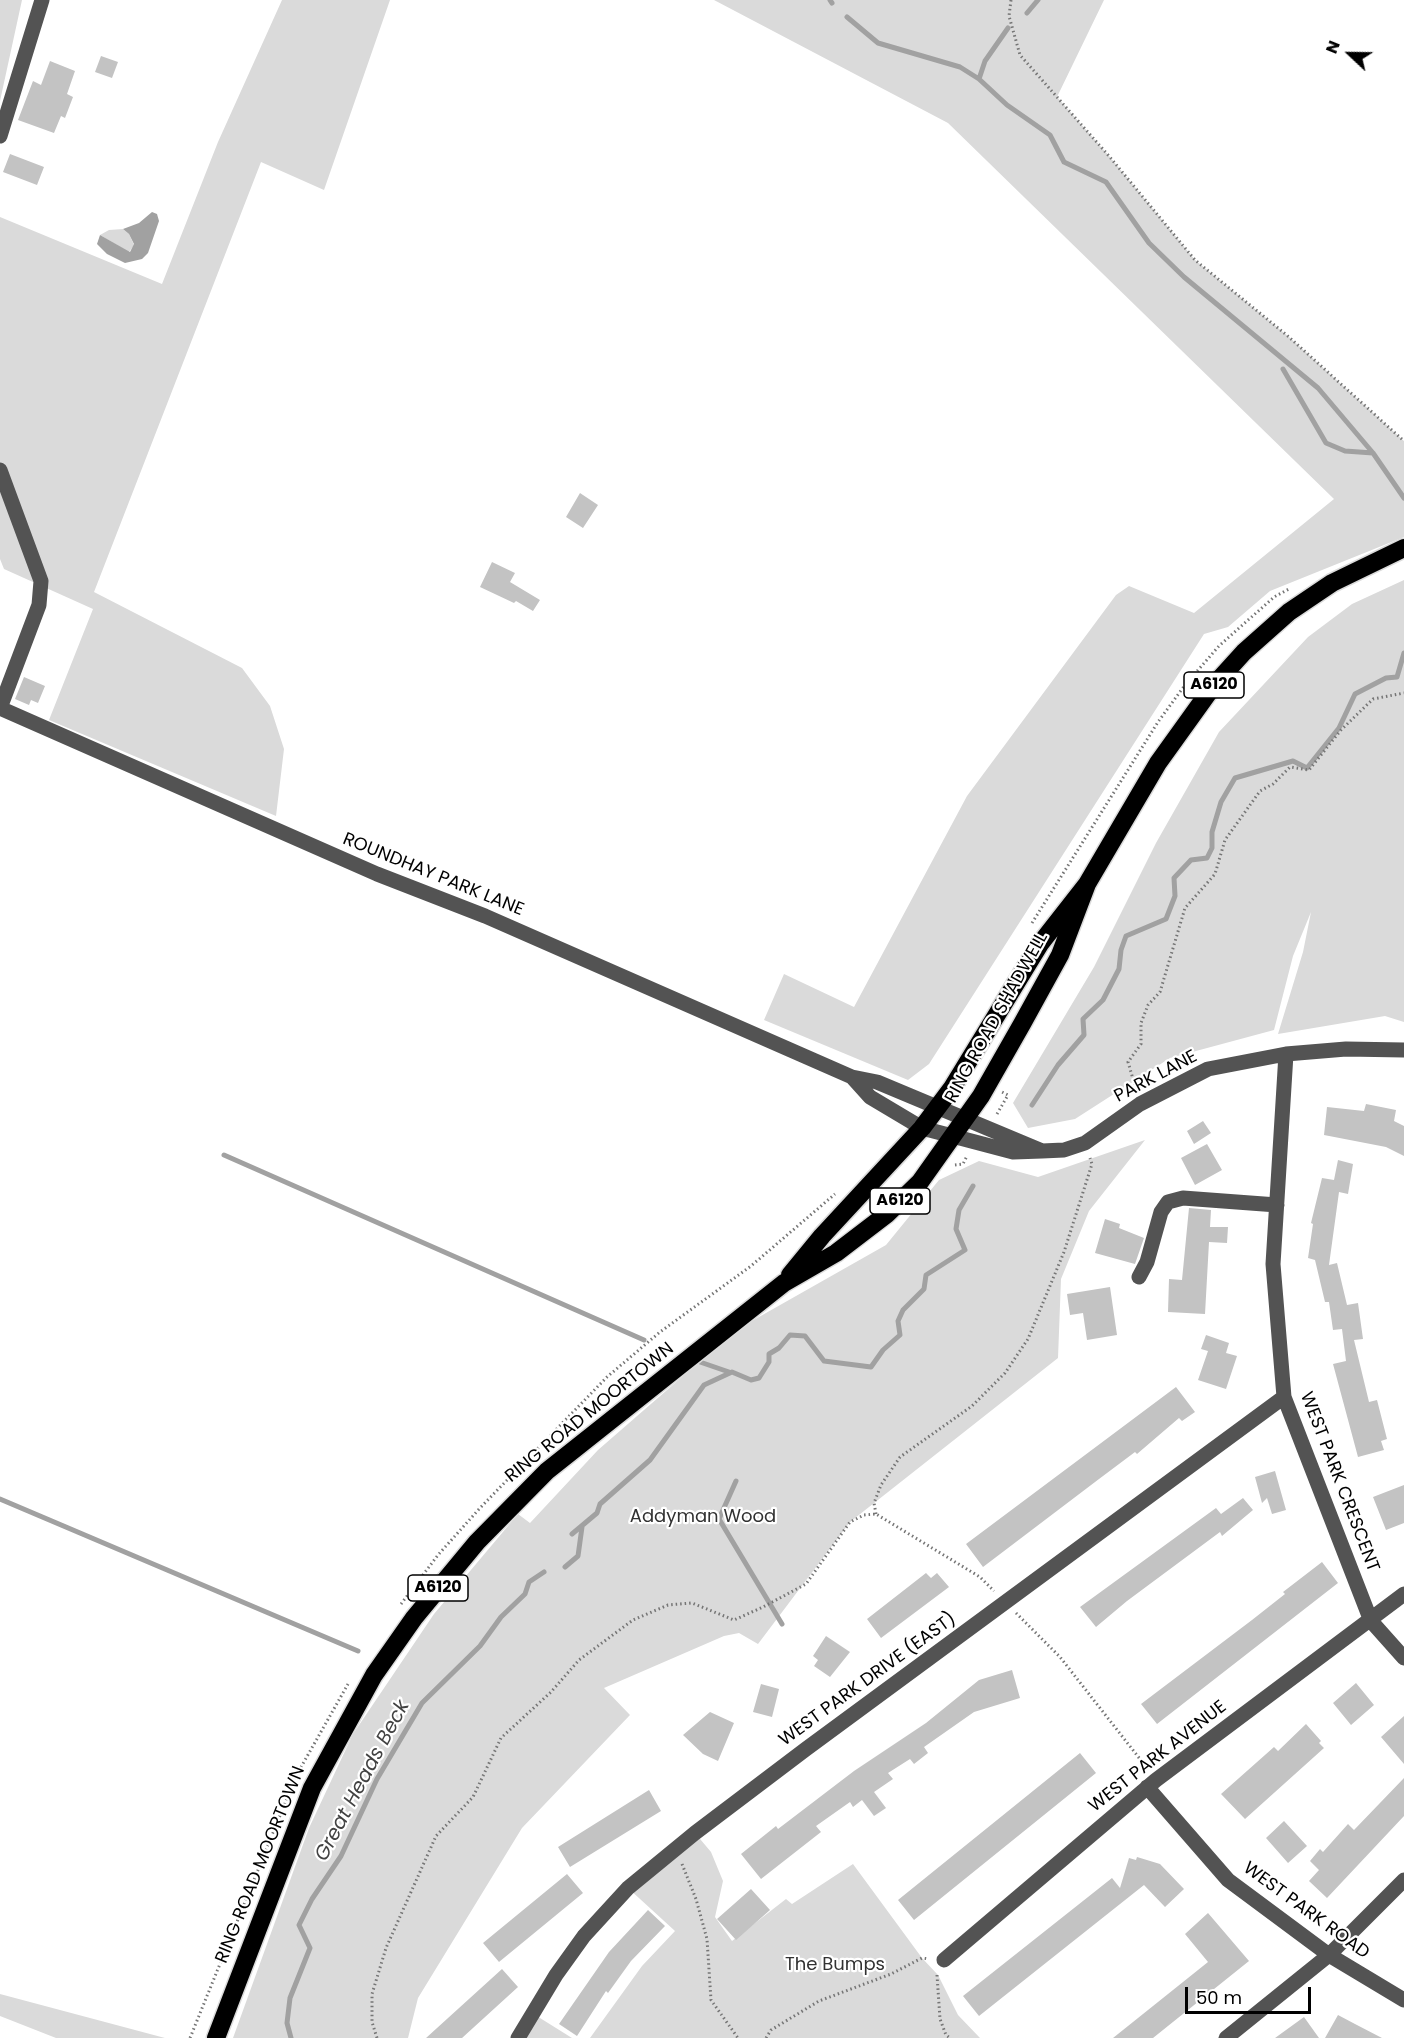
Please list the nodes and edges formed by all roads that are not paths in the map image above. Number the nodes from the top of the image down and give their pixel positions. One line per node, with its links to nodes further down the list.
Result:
1 (42, 0): 2 (street)
2 (0, 136)
3 (0, 470): 5 (street)
4 (1404, 548): 6 (highway, RING ROAD SHADWELL / A6120)
5 (0, 708): 9 (street, ROUNDHAY PARK LANE)
6 (1088, 884): 10 (highway, RING ROAD SHADWELL / A6120); 11 (highway, RING ROAD SHADWELL / A6120)
7 (1404, 1050): 8 (street, PARK LANE)
8 (1286, 1054): 14 (street, PARK LANE); 15 (street, WEST PARK CRESCENT)
9 (852, 1077): 10 (street, ROUNDHAY PARK LANE); 12 (street, ROUNDHAY PARK LANE)
10 (937, 1108): 11 (street, ROUNDHAY PARK LANE); 12 (highway, RING ROAD MOORTOWN / A6120)
11 (965, 1120): 13 (highway, RING ROAD SHADWELL / A6120); 14 (street, PARK LANE)
12 (922, 1128): 13 (street, ROUNDHAY PARK LANE); 17 (highway, RING ROAD MOORTOWN / A6120)
13 (953, 1138): 14 (street, PARK LANE); 17 (highway, RING ROAD MOORTOWN / A6120)
14 (1042, 1151)
15 (1276, 1205): 16 (street); 18 (street, WEST PARK CRESCENT)
16 (1139, 1277)
17 (784, 1283): 27 (highway, RING ROAD MOORTOWN / A6120)
18 (1284, 1397): 20 (street, WEST PARK CRESCENT); 28 (street, WEST PARK DRIVE (EAST))
19 (1404, 1594): 20 (street, WEST PARK AVENUE)
20 (1371, 1621): 21 (street, WEST PARK CRESCENT); 22 (street, WEST PARK AVENUE)
21 (1404, 1658)
22 (1151, 1784): 24 (street, WEST PARK ROAD); 25 (street, WEST PARK AVENUE)
23 (1404, 1880): 24 (street)
24 (1329, 1955): 26 (street, WEST PARK ROAD); 29 (street)
25 (944, 1959)
26 (1404, 2001)
27 (216, 2038)
28 (518, 2038)
29 (1226, 2038)

